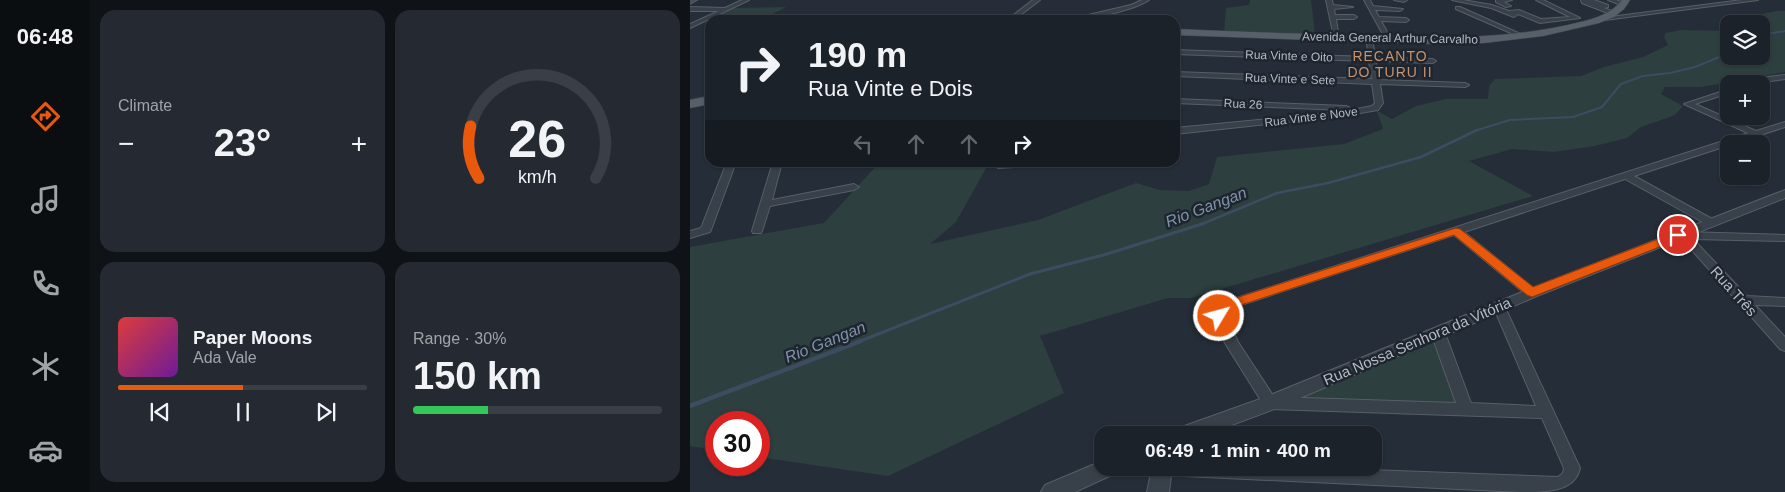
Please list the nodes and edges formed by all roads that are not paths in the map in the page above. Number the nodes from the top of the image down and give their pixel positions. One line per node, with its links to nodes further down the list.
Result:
1 (694, 0): 15 (main road)
2 (746, 0): 23 (street)
3 (1038, 0): 27 (street)
4 (1146, 0): 28 (street)
5 (1329, 0): 17 (street)
6 (1367, 0): 19 (street)
7 (1397, 0): 8 (street)
8 (1404, 0)
9 (1455, 0): 25 (street)
10 (1509, 0): 25 (street)
11 (1539, 0): 25 (street)
12 (1610, 0): 16 (street)
13 (1750, 0): 14 (street); 29 (street)
14 (1755, 0)
15 (690, 2)
16 (1625, 2): 29 (main road, Avenida General Arthur Carvalho)
17 (1330, 7): 18 (street); 30 (street)
18 (1350, 8)
19 (1372, 8): 24 (street); 33 (street)
20 (1458, 8): 40 (street)
21 (1597, 8): 29 (street)
22 (690, 9): 23 (street)
23 (728, 9): 26 (street)
24 (1400, 10)
25 (1511, 11): 35 (street)
26 (715, 15)
27 (1017, 15)
28 (1092, 15)
29 (1609, 16): 37 (main road, Avenida General Arthur Carvalho)
30 (1332, 17): 31 (street); 41 (street)
31 (1354, 18)
32 (705, 19): 36 (street)
33 (1377, 19): 34 (street); 43 (street)
34 (1406, 20)
35 (1537, 24): 37 (street); 38 (street)
36 (690, 26)
37 (1570, 27): 38 (main road, Avenida General Arthur Carvalho)
38 (1554, 30): 40 (main road, Avenida General Arthur Carvalho)
39 (1180, 32): 41 (main road, Avenida General Arthur Carvalho)
40 (1522, 36): 43 (main road, Avenida General Arthur Carvalho)
41 (1337, 37): 42 (main road, Avenida General Arthur Carvalho)
42 (1369, 38): 43 (main road, Avenida General Arthur Carvalho); 45 (street, Rua Vinte e Nove)
43 (1388, 39)
44 (1180, 52): 45 (street, Rua Vinte e Oito)
45 (1371, 59): 46 (street, Rua Vinte e Oito); 50 (street, Rua Vinte e Nove)
46 (1433, 61)
47 (1180, 74): 50 (street, Rua Vinte e Sete)
48 (1785, 77): 49 (street)
49 (1770, 79)
50 (1374, 82): 51 (street, Rua Vinte e Sete); 56 (street, Rua Vinte e Nove)
51 (1465, 85)
52 (1720, 94): 57 (street)
53 (705, 101): 55 (main road)
54 (1180, 101): 56 (street, Rua 26)
55 (690, 104)
56 (1370, 109): 60 (street, Rua Vinte e Nove)
57 (1720, 118)
58 (1785, 124): 61 (street)
59 (1736, 125): 61 (street)
60 (1180, 130)
61 (1754, 133): 64 (street)
62 (730, 167): 71 (street)
63 (777, 167): 67 (street)
64 (1625, 175): 68 (street); 70 (street)
65 (854, 187): 67 (street)
66 (1785, 194): 68 (street, Rua Nossa Senhora da Vitória)
67 (766, 204): 69 (street)
68 (1710, 222): 72 (street, Rua Nossa Senhora da Vitória)
69 (757, 231)
70 (1456, 231): 74 (street); 80 (street)
71 (690, 235)
72 (1681, 235): 73 (street, Rua Nossa Senhora da Vitória); 74 (street, Rua Nossa Senhora da Vitória); 75 (street, Rua Três)
73 (1785, 238)
74 (1532, 293): 77 (street, Rua Nossa Senhora da Vitória)
75 (1743, 300): 76 (street); 79 (street, Rua Três)
76 (1785, 302)
77 (1498, 306): 78 (street, Rua Nossa Senhora da Vitória); 82 (street)
78 (1438, 332): 80 (street, Rua Nossa Senhora da Vitória); 81 (street)
79 (1785, 346)
80 (1270, 403): 81 (street); 83 (street, Rua Nossa Senhora da Vitória)
81 (1466, 410): 82 (street)
82 (1546, 412): 86 (street)
83 (1207, 426)
84 (1094, 474): 87 (street)
85 (1161, 476): 88 (street)
86 (1338, 476)
87 (1054, 492)
88 (1158, 492)

